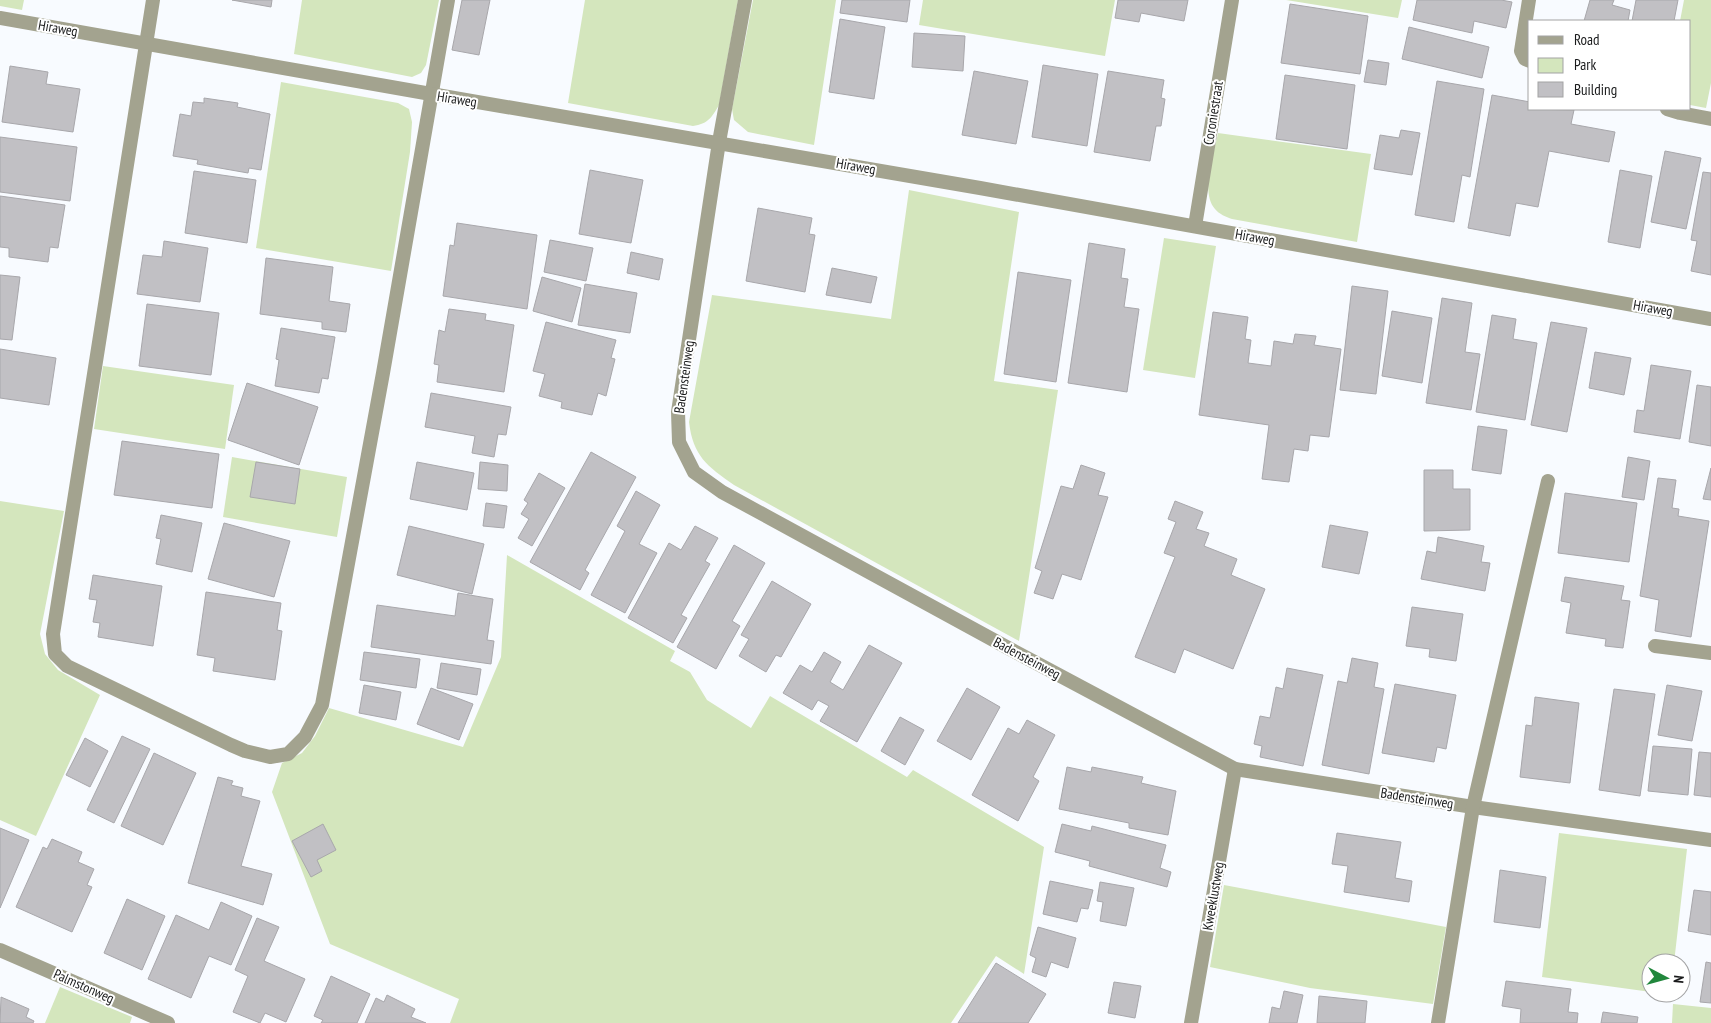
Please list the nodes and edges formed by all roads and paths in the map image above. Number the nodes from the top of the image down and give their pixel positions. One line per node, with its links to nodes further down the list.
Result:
1 (153, 0): 7 (street)
2 (448, 0): 9 (street)
3 (745, 0): 12 (street, Badensteinweg)
4 (1232, 0): 13 (street, Coroniestraat)
5 (1529, 0): 8 (street)
6 (0, 18): 7 (street, Hiraweg)
7 (147, 43): 9 (street, Hiraweg); 9 (street)
8 (1528, 60)
9 (431, 94): 12 (street, Hiraweg)
10 (1671, 110): 11 (street)
11 (1711, 119)
12 (719, 142): 13 (street, Hiraweg); 18 (street, Badensteinweg)
13 (1195, 226): 14 (street, Hiraweg)
14 (1711, 318)
15 (1548, 481): 19 (street)
16 (1655, 646): 17 (street)
17 (1711, 653)
18 (1235, 769): 19 (street, Badensteinweg); 23 (street, Kweeklustweg)
19 (1473, 807): 20 (street, Badensteinweg); 24 (street)
20 (1711, 840)
21 (0, 950): 22 (street, Palmstonweg)
22 (168, 1023)
23 (1192, 1023)
24 (1438, 1023)

